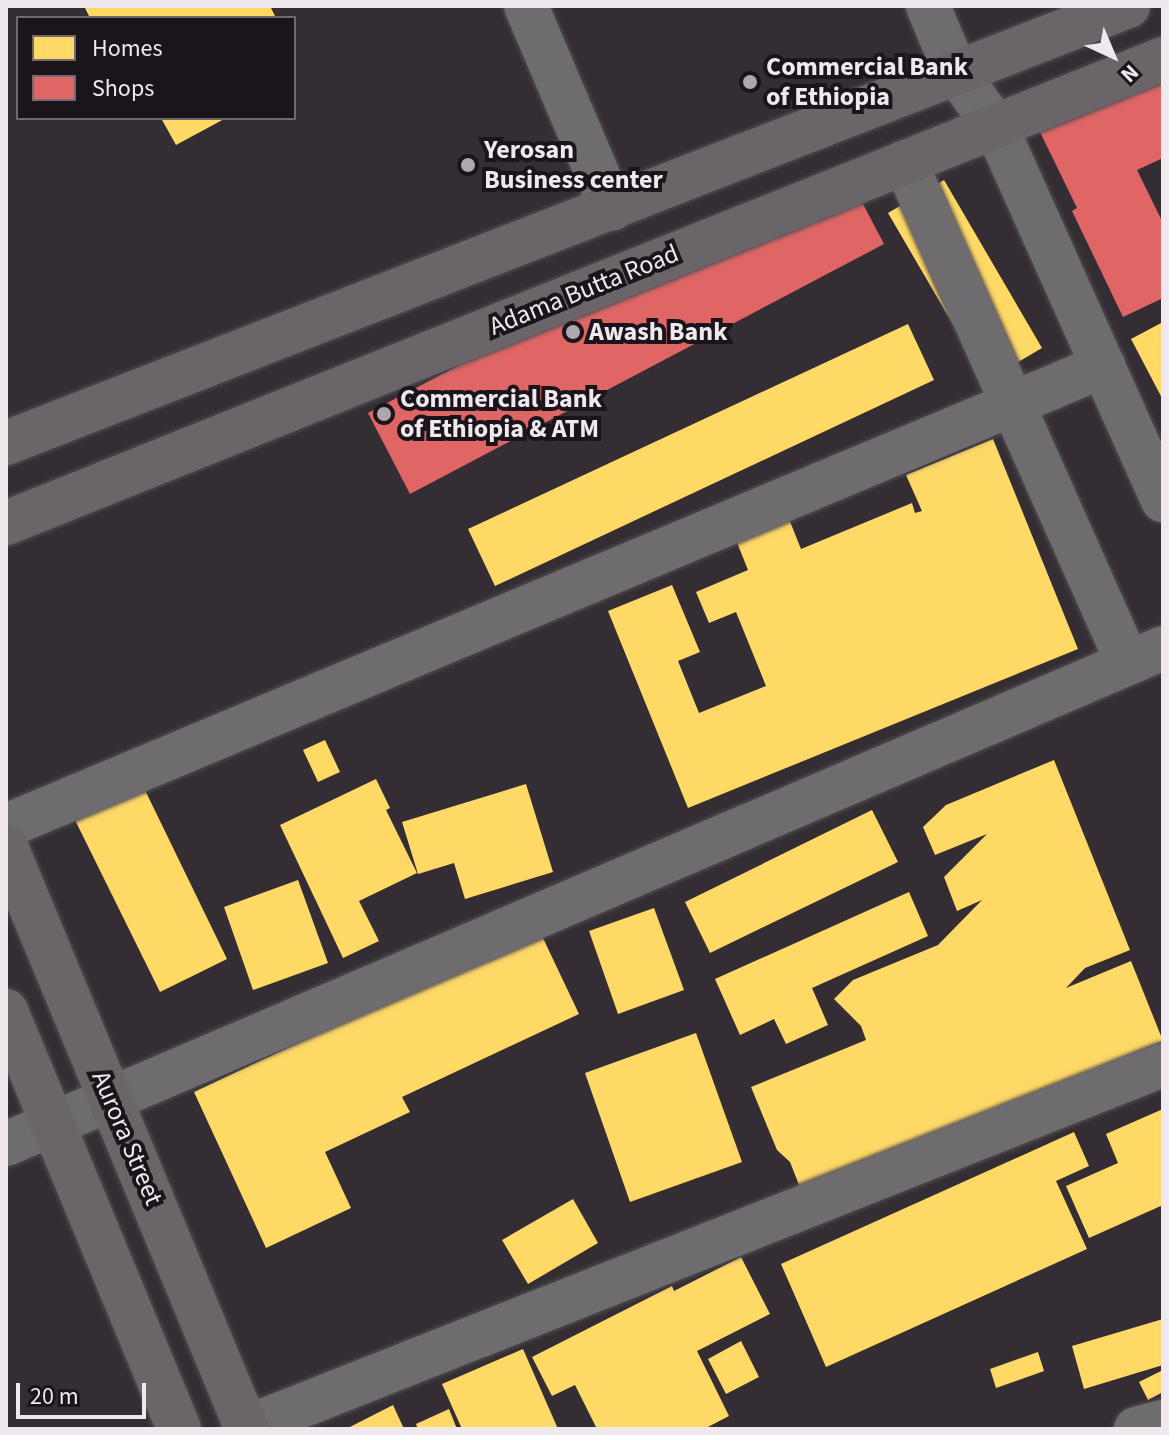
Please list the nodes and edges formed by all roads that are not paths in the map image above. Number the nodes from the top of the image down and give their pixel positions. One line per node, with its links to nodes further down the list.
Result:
1 (526, 6): 8 (street)
2 (928, 6): 5 (street)
3 (1128, 6): 5 (street)
4 (1163, 59): 6 (street, Adama Butta Road)
5 (955, 71): 6 (street); 8 (street)
6 (996, 127): 7 (street, Adama Butta Road); 9 (street)
7 (905, 162): 10 (street); 13 (street, Adama Butta Road)
8 (612, 209): 11 (street)
9 (1103, 366): 10 (street); 12 (street)
10 (1013, 404): 14 (street); 15 (street)
11 (6, 443)
12 (1163, 500)
13 (6, 523)
14 (1145, 654): 19 (street)
15 (6, 826)
16 (6, 847): 19 (street, Aurora Street)
17 (6, 1011): 20 (street)
18 (1163, 1065): 23 (street)
19 (111, 1100): 20 (street); 23 (street, Aurora Street)
20 (53, 1125): 21 (street); 24 (street)
21 (6, 1144)
22 (1163, 1422): 25 (street)
23 (246, 1428)
24 (179, 1429)
25 (1136, 1429)

